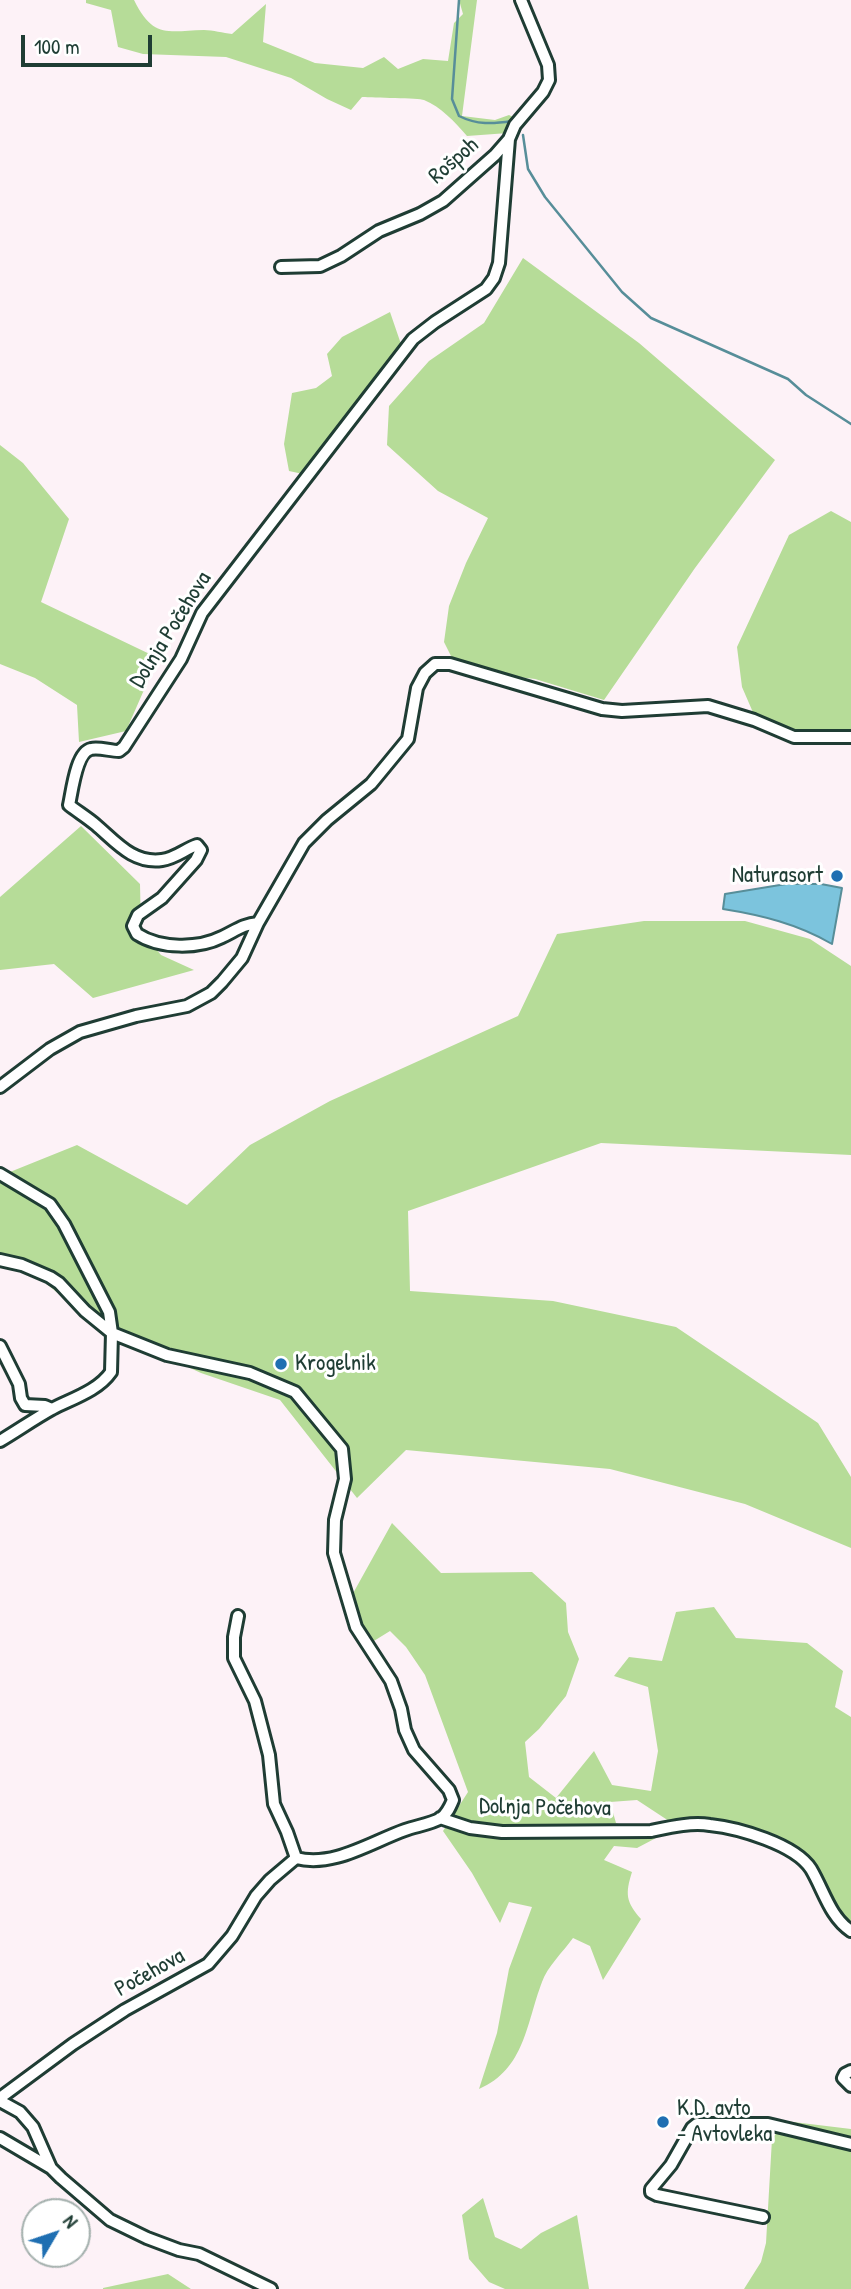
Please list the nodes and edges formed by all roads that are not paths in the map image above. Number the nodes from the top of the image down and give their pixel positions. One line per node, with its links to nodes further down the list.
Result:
1 (521, 0): 2 (street, Rošpoh)
2 (509, 139): 3 (street, Rošpoh); 5 (street, Dolnja Počehova)
3 (281, 267)
4 (851, 737): 5 (street)
5 (258, 923): 6 (street)
6 (0, 1087)
7 (0, 1174): 9 (street)
8 (0, 1260): 9 (street)
9 (112, 1334): 11 (street); 14 (street, Dolnja Počehova)
10 (0, 1346): 11 (street)
11 (52, 1409): 12 (street)
12 (0, 1441)
13 (238, 1616): 15 (street)
14 (440, 1818): 15 (street); 16 (street, Dolnja Počehova)
15 (296, 1858): 19 (street, Počehova)
16 (851, 1931)
17 (851, 2071): 18 (street)
18 (851, 2085)
19 (0, 2100): 22 (street)
20 (0, 2138): 22 (street)
21 (851, 2144): 23 (street)
22 (51, 2168): 24 (street)
23 (763, 2217)
24 (271, 2289)

